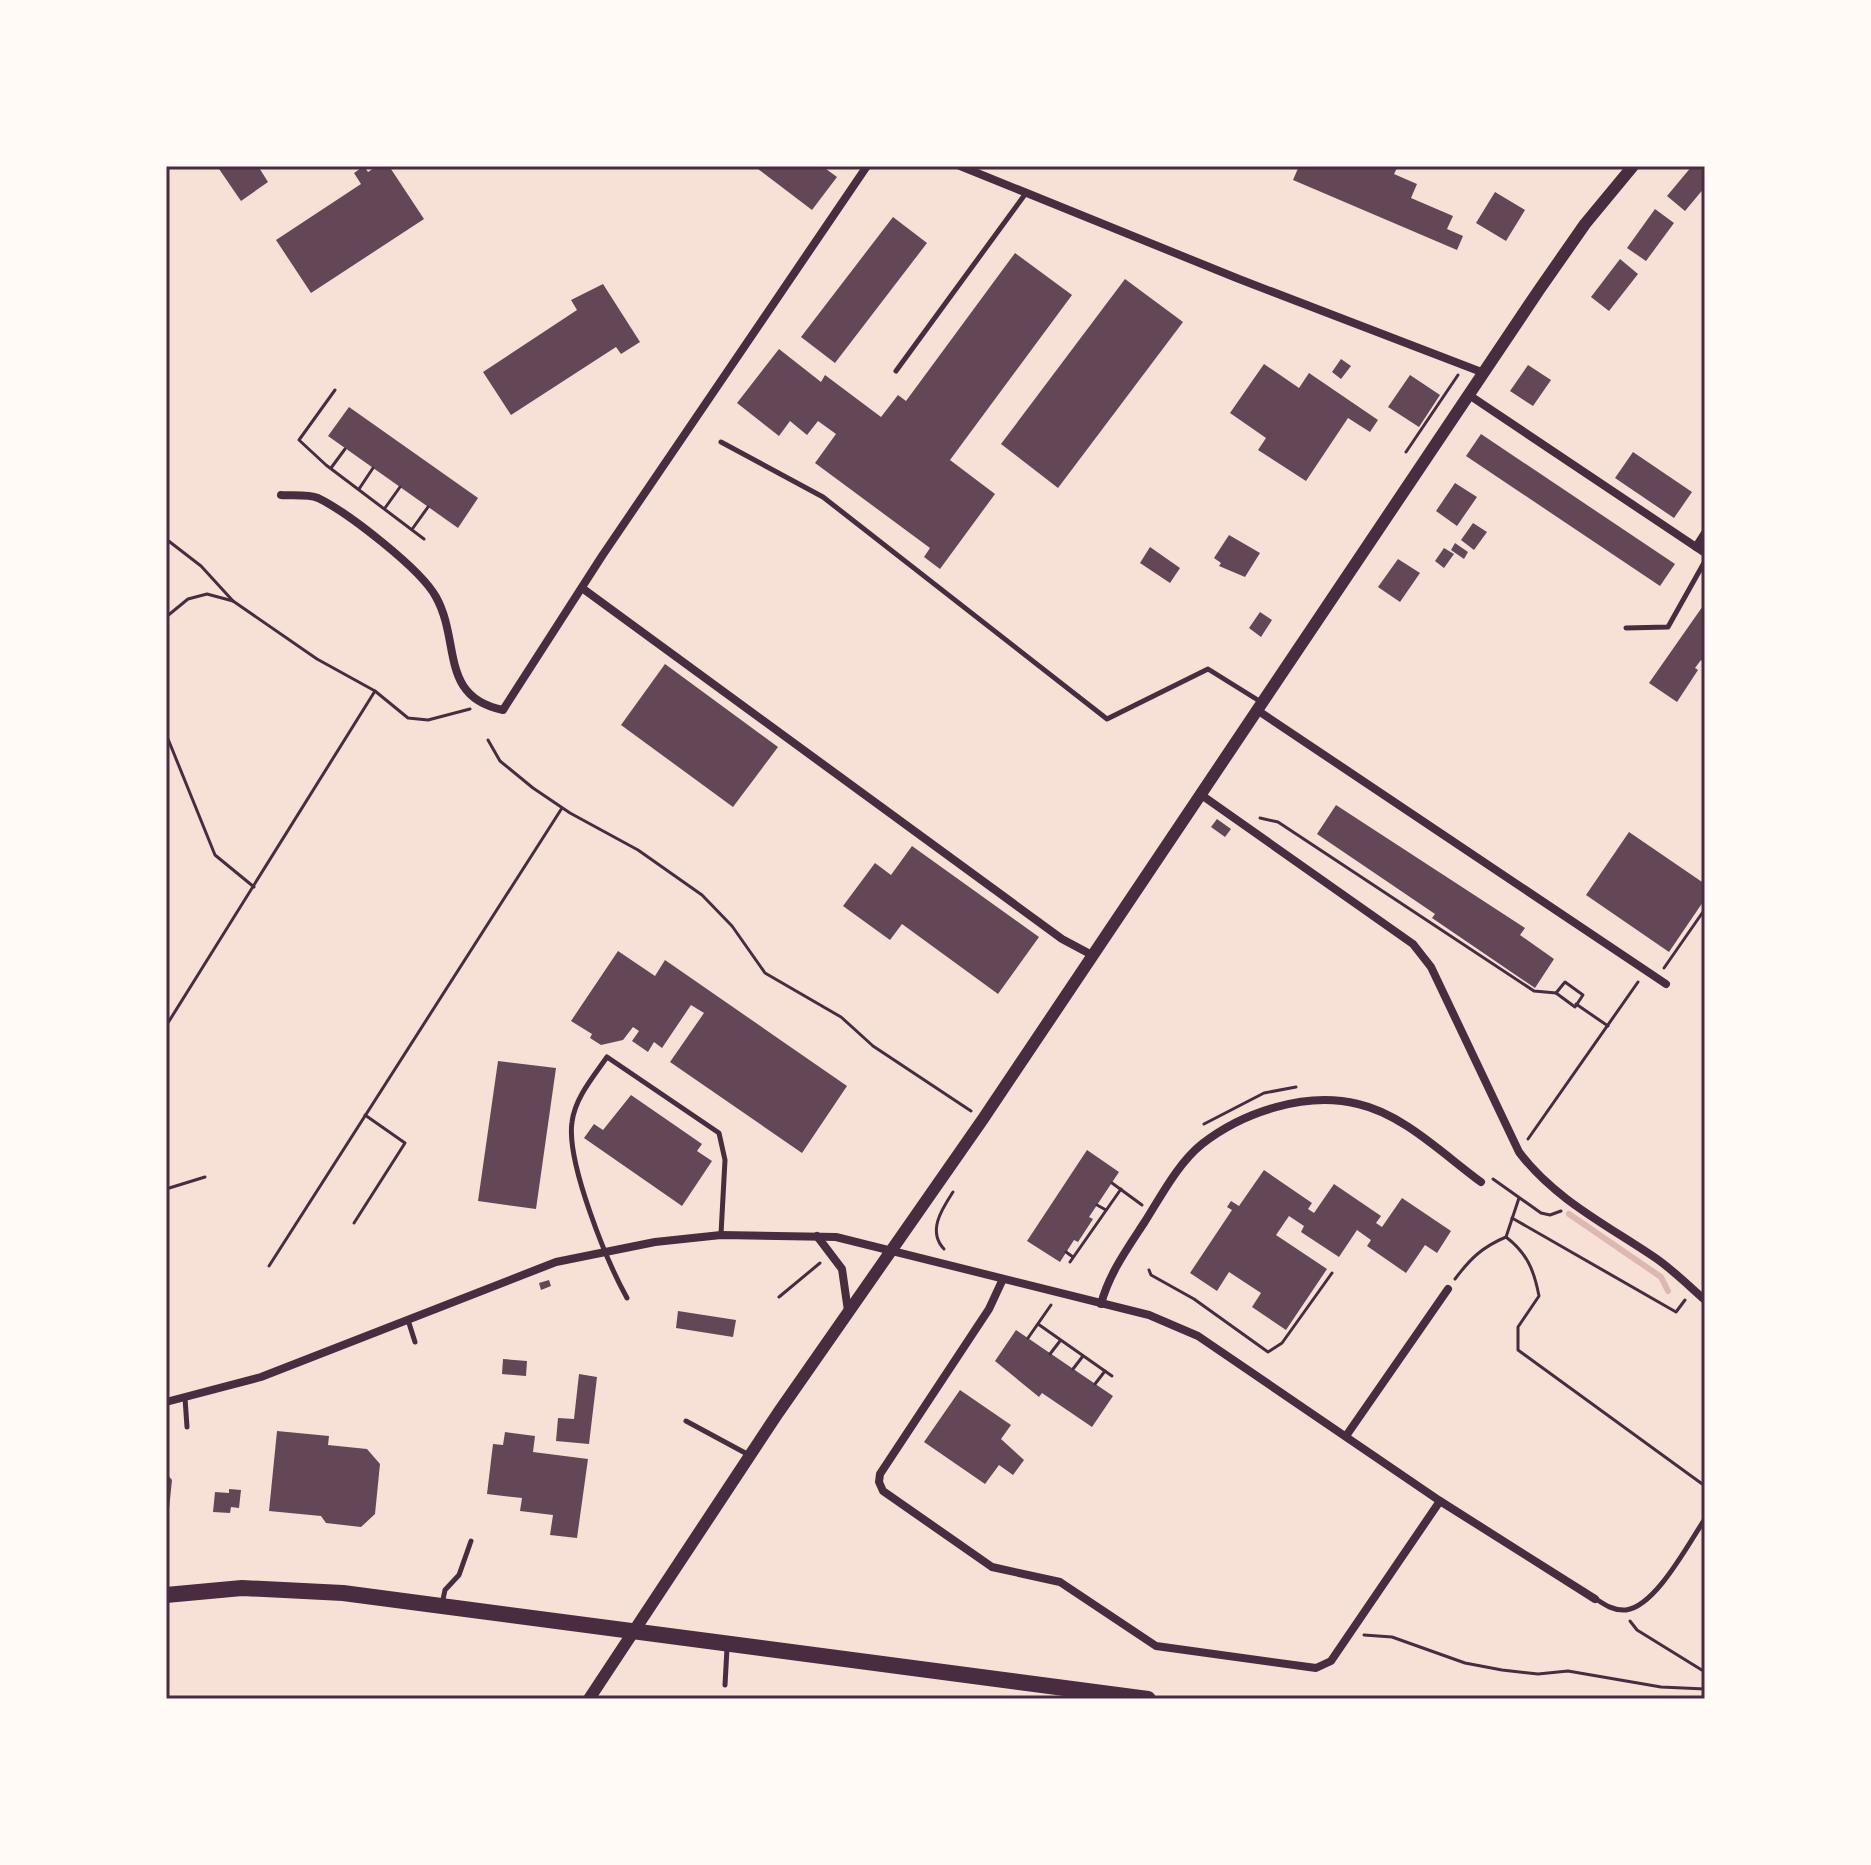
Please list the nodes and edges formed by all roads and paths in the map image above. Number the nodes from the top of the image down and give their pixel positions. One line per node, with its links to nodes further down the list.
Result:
1 (867, 166): 27 (street)
2 (960, 166): 4 (street)
3 (1633, 166): 7 (street)
4 (1026, 193): 5 (street); 6 (lane)
5 (1464, 365): 7 (street); 12 (path)
6 (896, 371)
7 (1484, 373): 9 (street)
8 (335, 390): 13 (path)
9 (1469, 395): 24 (street); 33 (street)
10 (721, 442): 33 (lane)
11 (345, 449): 13 (path)
12 (1406, 452)
13 (331, 468): 16 (path)
14 (373, 468): 16 (path)
15 (400, 487): 19 (path)
16 (359, 489): 19 (path)
17 (281, 495): 32 (street)
18 (428, 507): 20 (path)
19 (385, 508): 20 (path)
20 (413, 528): 23 (path)
21 (1705, 533): 24 (street)
22 (166, 539): 28 (path)
23 (424, 539)
24 (1696, 547): 25 (street)
25 (1705, 553)
26 (1705, 561): 30 (lane)
27 (582, 588): 32 (street); 41 (street)
28 (233, 601): 29 (path); 31 (path)
29 (166, 617)
30 (1626, 628)
31 (375, 691): 32 (path); 39 (path)
32 (479, 702)
33 (1260, 707): 36 (street); 42 (street)
34 (166, 734): 39 (path)
35 (488, 740): 37 (path)
36 (1200, 794): 41 (street); 52 (street)
37 (563, 808): 49 (path); 50 (path)
38 (1251, 816): 44 (path)
39 (254, 887): 46 (path)
40 (1705, 909): 43 (path)
41 (1092, 955): 50 (street)
42 (1646, 971): 43 (street); 47 (path)
43 (1662, 981)
44 (1556, 993): 45 (path); 45 (path)
45 (1576, 1004): 47 (path)
46 (166, 1026)
47 (1608, 1026): 52 (path)
48 (1302, 1087): 51 (path)
49 (365, 1115): 67 (path); 78 (path)
50 (983, 1119): 71 (street)
51 (1203, 1125)
52 (1519, 1152): 61 (street)
53 (205, 1177): 56 (path)
54 (1484, 1178): 60 (path); 65 (street)
55 (1112, 1183): 57 (path)
56 (166, 1189)
57 (1121, 1189): 63 (path); 64 (path)
58 (954, 1190): 73 (path)
59 (1148, 1194): 63 (path)
60 (1519, 1198): 61 (path); 66 (path)
61 (1568, 1201): 83 (street)
62 (1097, 1205): 64 (path)
63 (1141, 1205): 65 (path)
64 (1106, 1210): 76 (path)
65 (1151, 1212): 88 (street)
66 (1512, 1218): 70 (path); 83 (path)
67 (354, 1223)
68 (721, 1235): 69 (street); 72 (street); 72 (lane)
69 (817, 1235): 71 (street); 75 (street)
70 (1506, 1237): 82 (path); 107 (path)
71 (892, 1249): 81 (street); 89 (street)
72 (607, 1251): 86 (lane); 90 (street)
73 (946, 1252)
74 (1066, 1252): 76 (path)
75 (833, 1253): 85 (path); 89 (street)
76 (1073, 1257): 77 (path)
77 (1070, 1262)
78 (269, 1266)
79 (1149, 1270): 80 (path)
80 (1332, 1273)
81 (1002, 1281): 84 (street); 115 (street)
82 (1448, 1289): 105 (street)
83 (1693, 1289): 87 (street)
84 (1053, 1293): 88 (street); 91 (path)
85 (779, 1297)
86 (627, 1298)
87 (1705, 1300)
88 (1101, 1304): 105 (street)
89 (848, 1311): 106 (street)
90 (408, 1320): 94 (lane); 101 (street)
91 (1038, 1324): 92 (path); 93 (path)
92 (1028, 1338)
93 (1061, 1340): 95 (path); 96 (path)
94 (415, 1342)
95 (1050, 1354)
96 (1083, 1356): 97 (path); 98 (path)
97 (1073, 1369)
98 (1105, 1371): 99 (path); 100 (path)
99 (1112, 1376)
100 (1095, 1384)
101 (185, 1398): 102 (street); 104 (lane)
102 (166, 1402)
103 (686, 1421): 106 (lane)
104 (187, 1427)
105 (1346, 1436): 108 (street)
106 (749, 1455): 116 (street)
107 (1705, 1486)
108 (1440, 1501): 112 (street); 115 (street)
109 (1705, 1519): 114 (lane)
110 (471, 1541): 113 (lane)
111 (166, 1595): 113 (main road)
112 (1595, 1599): 114 (lane)
113 (442, 1604): 116 (main road)
114 (1626, 1610): 118 (path)
115 (1354, 1629): 120 (path)
116 (632, 1631): 117 (main road); 121 (street)
117 (727, 1643): 119 (lane); 122 (main road)
118 (1705, 1672)
119 (725, 1685)
120 (1705, 1689)
121 (589, 1699)
122 (1148, 1699)

